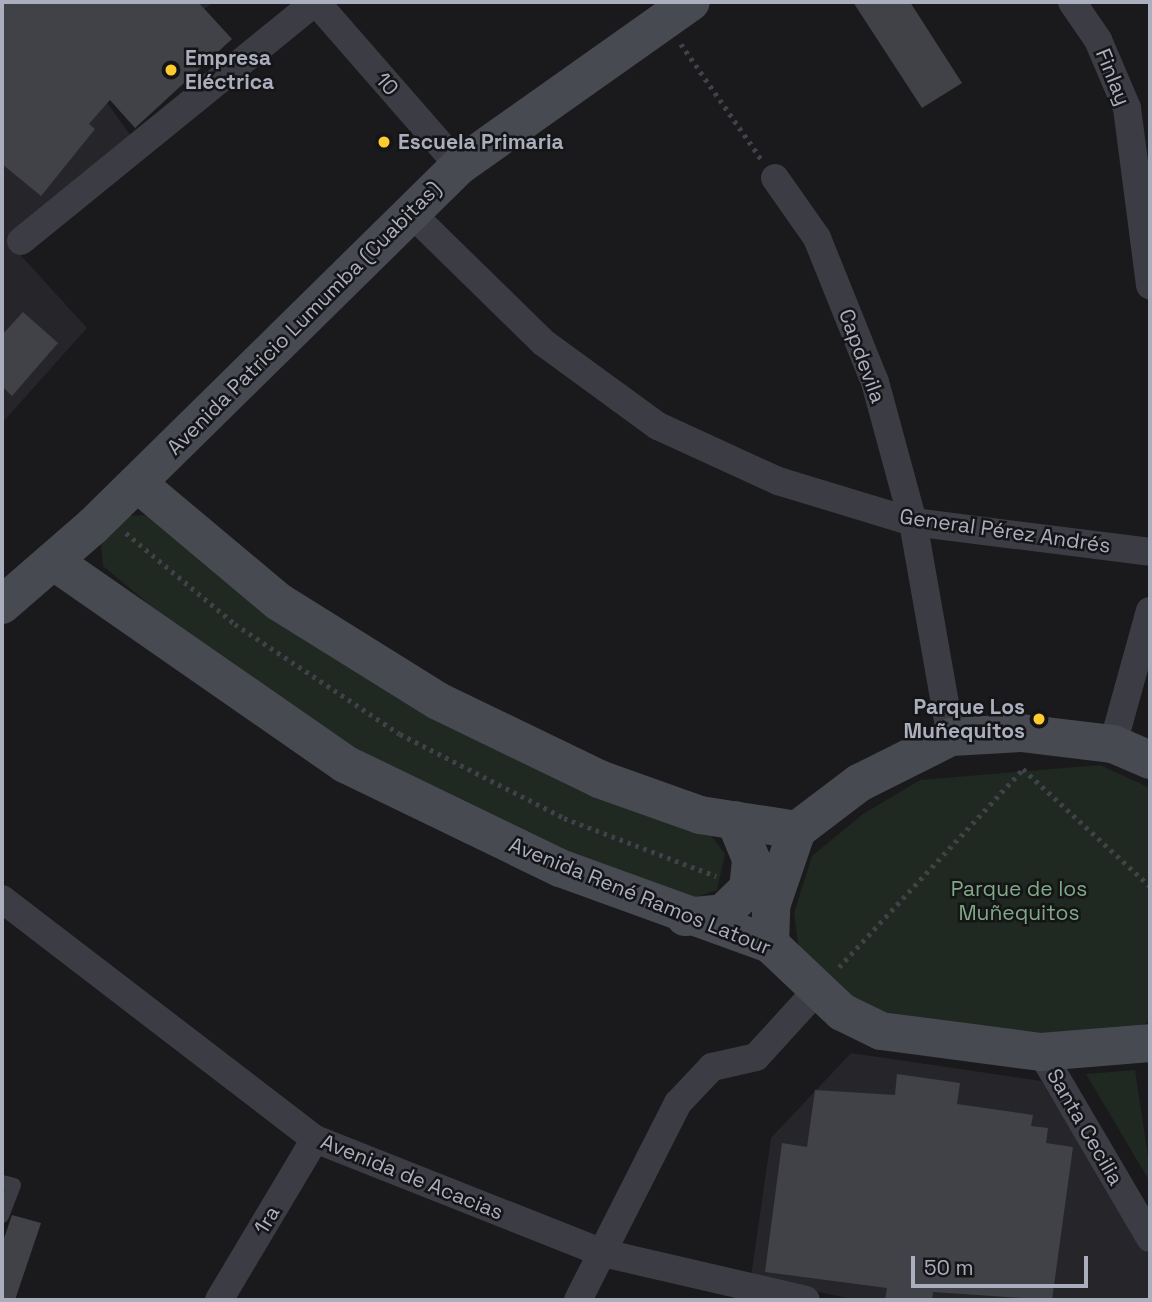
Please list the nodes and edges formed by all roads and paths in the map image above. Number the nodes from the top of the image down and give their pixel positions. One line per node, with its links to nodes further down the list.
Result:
1 (316, 2): 4 (street, 10); 7 (street)
2 (1072, 2): 8 (street, Finlay)
3 (668, 8): 4 (street, Avenida Patricio Lumumba (Cuabitas)); 5 (path)
4 (459, 166): 6 (street, Avenida Patricio Lumumba (Cuabitas))
5 (775, 178): 10 (street, Capdevila)
6 (410, 212): 9 (street, Avenida Patricio Lumumba (Cuabitas)); 10 (street, General Pérez Andrés)
7 (21, 241)
8 (1150, 286)
9 (137, 483): 13 (street, Avenida Patricio Lumumba (Cuabitas)); 19 (street)
10 (913, 522): 12 (street, General Pérez Andrés); 16 (street, Capdevila)
11 (123, 531): 21 (path)
12 (1150, 552)
13 (53, 561): 14 (street, Avenida Patricio Lumumba (Cuabitas)); 24 (street, Avenida René Ramos Latour)
14 (2, 605)
15 (1150, 611): 17 (street)
16 (951, 737): 17 (street); 20 (street)
17 (1113, 744): 18 (street)
18 (1150, 760)
19 (734, 820): 20 (street); 24 (street)
20 (797, 830): 25 (street)
21 (724, 879)
22 (1150, 887): 26 (path)
23 (2, 899): 29 (street, Avenida de Acacias)
24 (685, 917): 25 (street, Avenida René Ramos Latour)
25 (770, 944): 26 (street, Avenida René Ramos Latour)
26 (818, 989): 28 (street, Avenida René Ramos Latour); 33 (street)
27 (1150, 1043): 28 (street, Avenida René Ramos Latour)
28 (1041, 1052): 32 (street, Santa Cecilia)
29 (315, 1139): 33 (street, Avenida de Acacias); 34 (street, 1ra)
30 (2, 1182): 31 (lane)
31 (2, 1216)
32 (1150, 1238)
33 (603, 1253): 35 (street); 36 (street, Avenida de Acacias)
34 (219, 1300)
35 (578, 1300)
36 (806, 1300)

